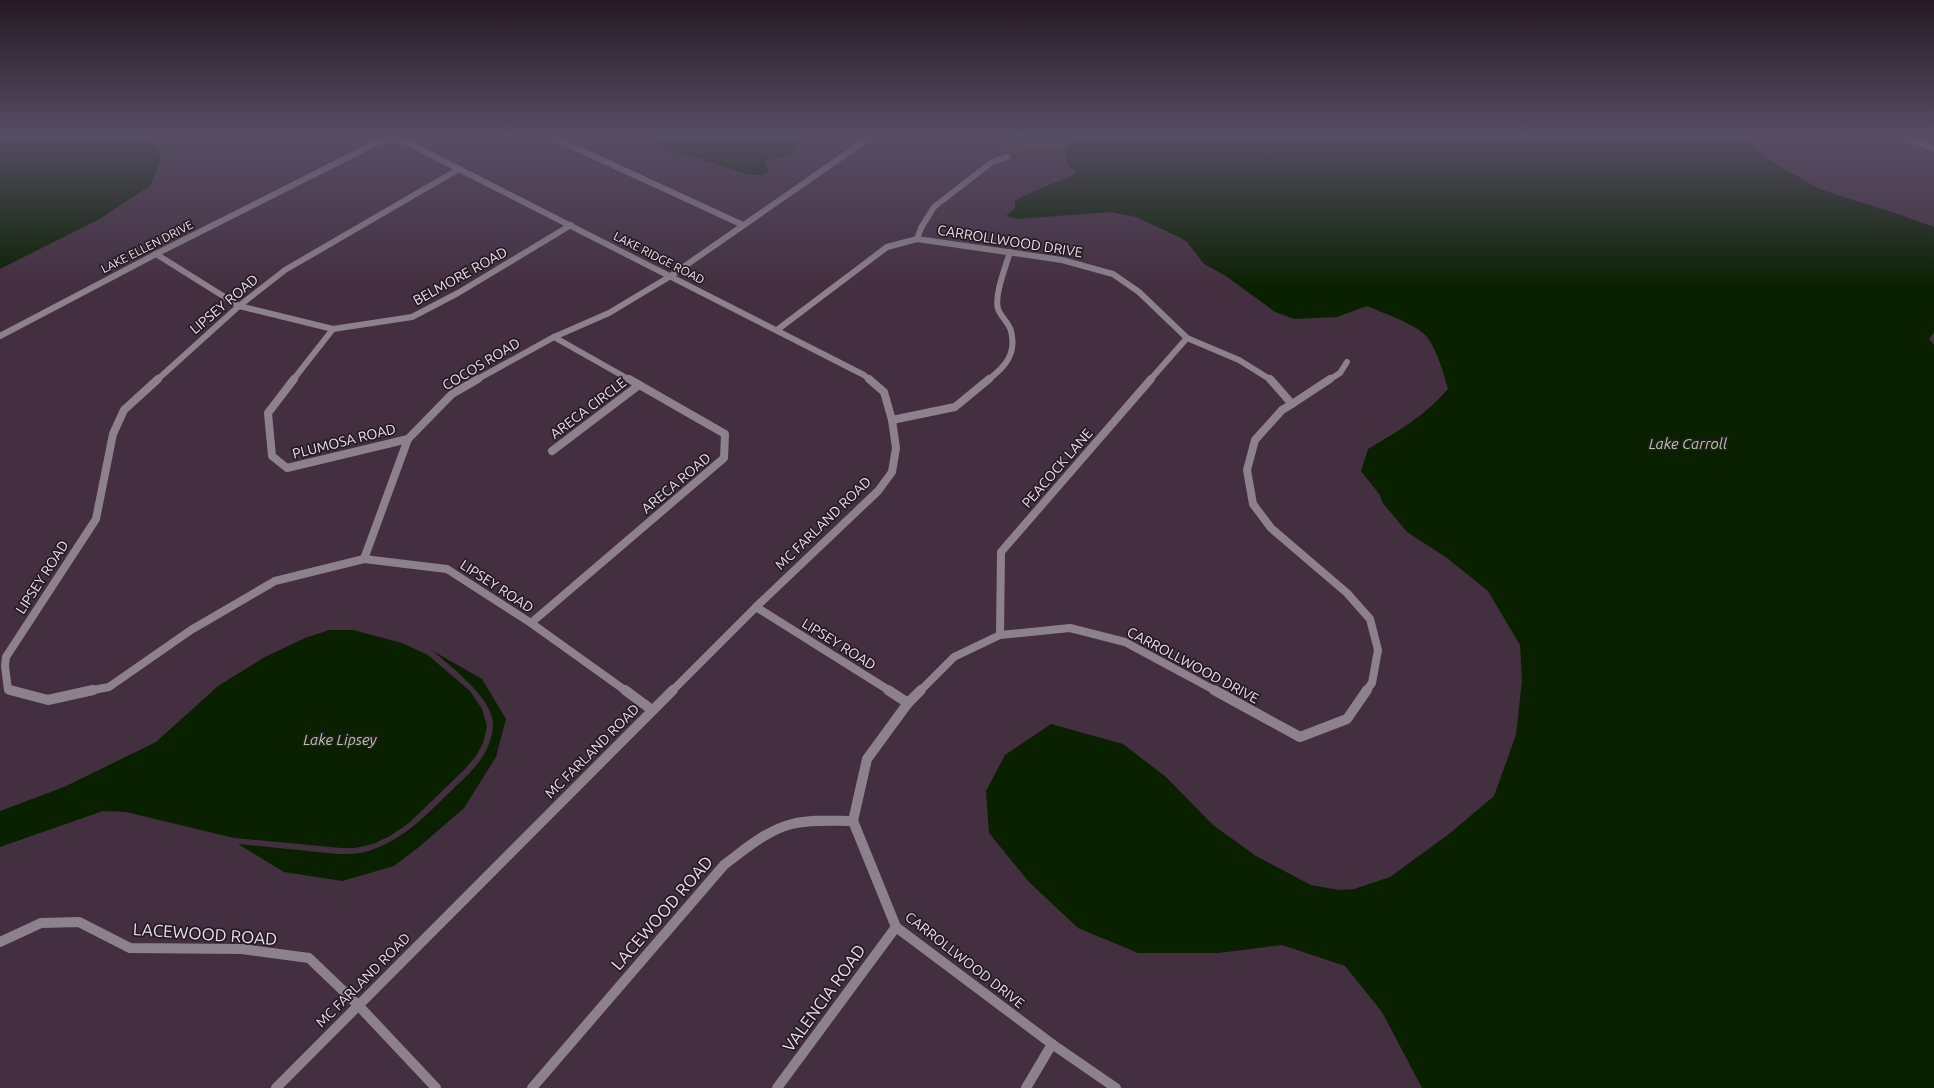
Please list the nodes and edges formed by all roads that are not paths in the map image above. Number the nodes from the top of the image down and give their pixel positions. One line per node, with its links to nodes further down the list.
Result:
1 (289, 187): 11 (street, LAKE ELLEN DRIVE)
2 (428, 187): 13 (street, LIPSEY ROAD)
3 (495, 187): 7 (street, LAKE RIDGE ROAD)
4 (660, 187): 8 (street)
5 (798, 187): 8 (street, COCOS ROAD)
6 (960, 187): 9 (street, CARROLLWOOD DRIVE)
7 (571, 225): 12 (street, LAKE RIDGE ROAD); 14 (street, BELMORE ROAD)
8 (743, 225): 12 (street, COCOS ROAD)
9 (917, 239): 10 (street, CARROLLWOOD DRIVE); 15 (street, CARROLLWOOD DRIVE)
10 (1010, 252): 18 (street, CARROLLWOOD DRIVE); 22 (street)
11 (156, 254): 13 (street, BELMORE ROAD); 16 (street, LAKE ELLEN DRIVE)
12 (669, 277): 15 (street, LAKE RIDGE ROAD); 17 (street, COCOS ROAD)
13 (239, 306): 14 (street, BELMORE ROAD); 29 (street, LIPSEY ROAD)
14 (333, 329): 23 (street, PLUMOSA ROAD)
15 (777, 330): 22 (street, LAKE RIDGE ROAD)
16 (0, 336)
17 (554, 338): 20 (street, ARECA ROAD); 23 (street, COCOS ROAD)
18 (1187, 338): 21 (street, CARROLLWOOD DRIVE); 28 (street, PEACOCK LANE)
19 (1347, 362): 21 (street, CARROLLWOOD DRIVE)
20 (639, 385): 24 (street, ARECA CIRCLE); 27 (street, ARECA ROAD)
21 (1292, 404): 28 (street, CARROLLWOOD DRIVE)
22 (892, 420): 26 (street, MC FARLAND ROAD)
23 (408, 439): 25 (street, COCOS ROAD)
24 (552, 451)
25 (364, 559): 27 (street, LIPSEY ROAD); 30 (street, LIPSEY ROAD)
26 (756, 607): 31 (street, LIPSEY ROAD); 32 (street, MC FARLAND ROAD)
27 (531, 623): 32 (street, LIPSEY ROAD)
28 (1000, 635): 31 (street, CARROLLWOOD DRIVE)
29 (2, 667): 30 (street, LIPSEY ROAD)
30 (4, 692)
31 (908, 703): 33 (street, CARROLLWOOD DRIVE)
32 (652, 710): 36 (street, MC FARLAND ROAD)
33 (852, 821): 34 (street, CARROLLWOOD DRIVE); 40 (street, LACEWOOD ROAD)
34 (896, 927): 37 (street, CARROLLWOOD DRIVE); 41 (street, VALENCIA ROAD)
35 (0, 942): 36 (street, LACEWOOD ROAD)
36 (358, 1005): 38 (street, MC FARLAND ROAD); 39 (street, LACEWOOD ROAD)
37 (1052, 1044): 42 (street); 43 (street, CARROLLWOOD DRIVE)
38 (276, 1088)
39 (436, 1088)
40 (532, 1088)
41 (777, 1088)
42 (1026, 1088)
43 (1116, 1088)

